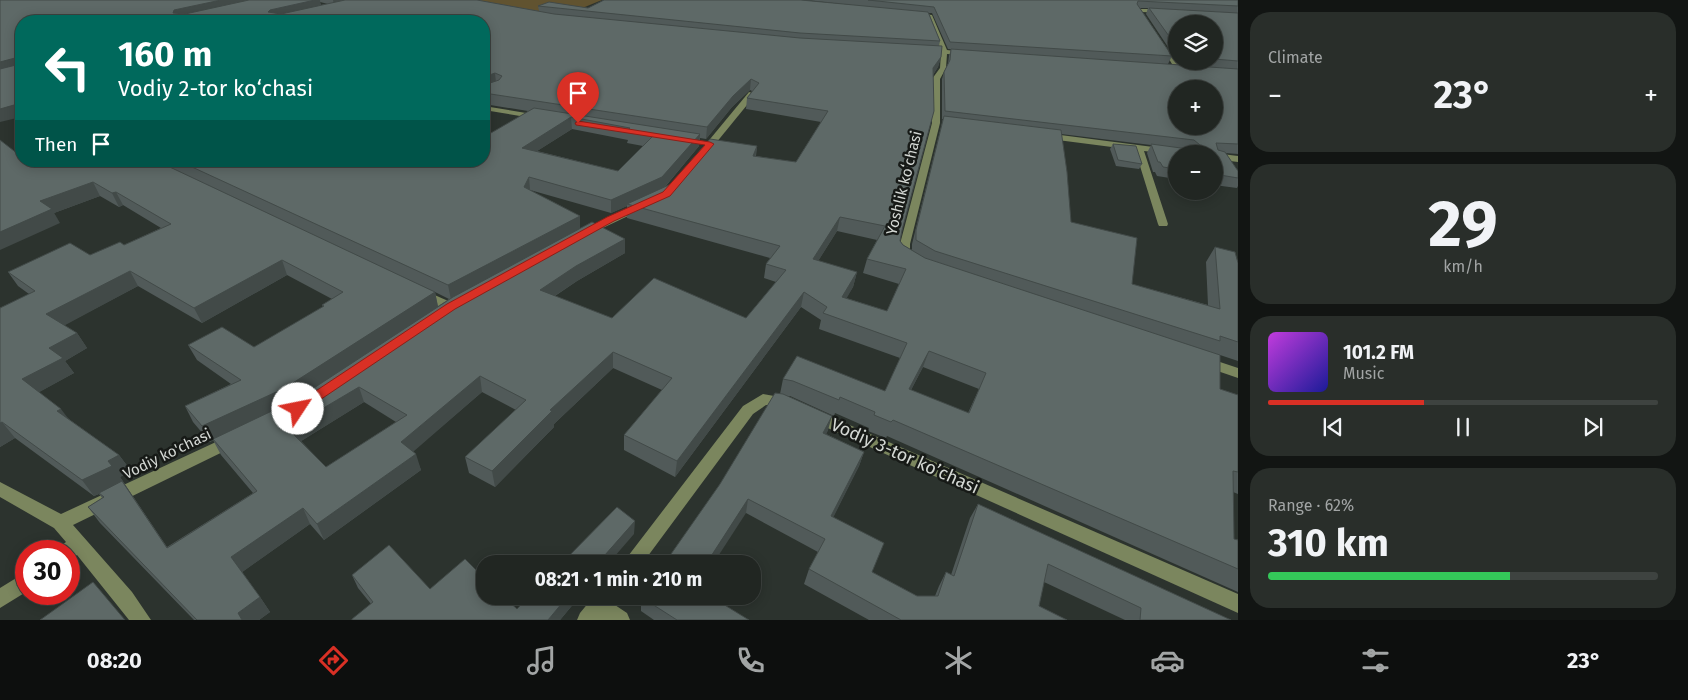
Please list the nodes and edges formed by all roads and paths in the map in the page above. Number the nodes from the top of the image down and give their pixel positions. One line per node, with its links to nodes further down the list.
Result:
1 (1169, 11): 3 (street)
2 (907, 13): 6 (street)
3 (1147, 24)
4 (1156, 37): 8 (street)
5 (915, 50): 6 (street)
6 (944, 51): 7 (street); 21 (street, Yoshlik koʻchasi)
7 (972, 53)
8 (1168, 55)
9 (752, 94): 16 (street)
10 (490, 109): 11 (street)
11 (543, 118)
12 (1032, 135): 13 (street)
13 (1139, 148): 14 (street); 19 (street)
14 (1168, 151)
15 (1223, 157): 17 (street)
16 (698, 158)
17 (1238, 159)
18 (658, 198): 20 (street)
19 (1164, 224)
20 (569, 242)
21 (918, 265)
22 (415, 290): 23 (street)
23 (435, 318)
24 (1191, 357): 25 (street)
25 (1238, 373)
26 (245, 434): 28 (street, Vodiy ko'chasi)
27 (0, 489): 28 (street)
28 (60, 523): 29 (street)
29 (69, 540)
30 (80, 555): 36 (street)
31 (638, 555): 34 (street, Vodiy 3-tor koʼchasi)
32 (15, 589): 33 (street)
33 (0, 599)
34 (1238, 604)
35 (597, 607): 37 (street)
36 (141, 620)
37 (620, 620)

